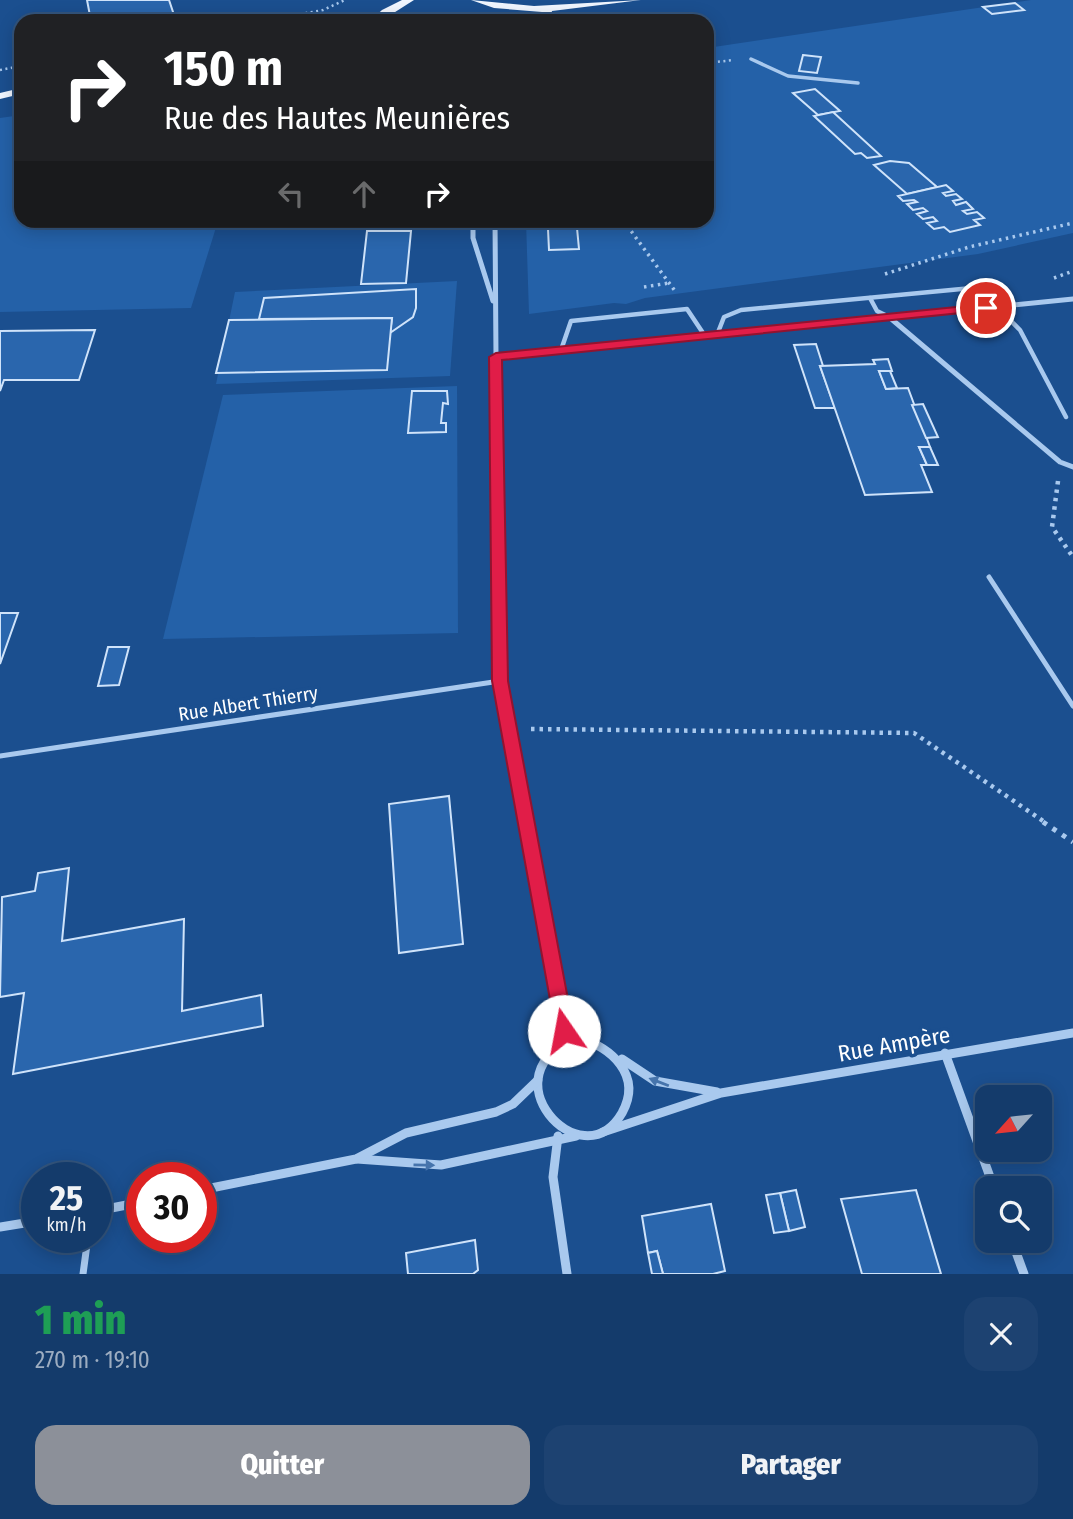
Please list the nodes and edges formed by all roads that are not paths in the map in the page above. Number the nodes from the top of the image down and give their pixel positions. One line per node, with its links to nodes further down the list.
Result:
1 (409, 0): 6 (main road)
2 (476, 0): 4 (main road)
3 (636, 0): 5 (main road)
4 (490, 6): 5 (main road); 7 (main road)
5 (564, 8): 8 (main road)
6 (383, 14)
7 (498, 14)
8 (543, 14)
9 (751, 59): 10 (lane)
10 (858, 83)
11 (473, 228): 16 (street)
12 (495, 228): 16 (street)
13 (870, 298): 15 (lane); 17 (lane); 18 (lane)
14 (1073, 299): 15 (street)
15 (1010, 305): 17 (street); 22 (lane)
16 (495, 308): 21 (street)
17 (889, 317): 18 (street); 23 (street)
18 (717, 335): 19 (street)
19 (705, 336): 20 (street); 20 (lane)
20 (561, 351): 21 (street)
21 (496, 357): 25 (street)
22 (1066, 417)
23 (1073, 467)
24 (989, 577): 26 (lane)
25 (500, 681): 27 (lane, Rue Albert Thierry); 29 (street)
26 (1073, 706)
27 (0, 756)
28 (1073, 1033): 31 (street, Rue Ampère)
29 (568, 1040): 30 (street); 32 (street)
30 (607, 1046): 33 (street, Rue Ampère, one-way to 30); 34 (street)
31 (945, 1054): 33 (street, Rue Ampère); 37 (street)
32 (538, 1080): 35 (street); 36 (street)
33 (721, 1093): 34 (street, Rue Ampère)
34 (603, 1132): 35 (street)
35 (559, 1134): 36 (street, one-way to 35); 44 (street)
36 (356, 1159): 38 (street)
37 (989, 1176)
38 (217, 1187)
39 (21, 1224): 40 (street)
40 (0, 1227)
41 (86, 1253): 43 (lane)
42 (1016, 1253): 45 (street)
43 (83, 1274)
44 (567, 1274)
45 (1024, 1274)

